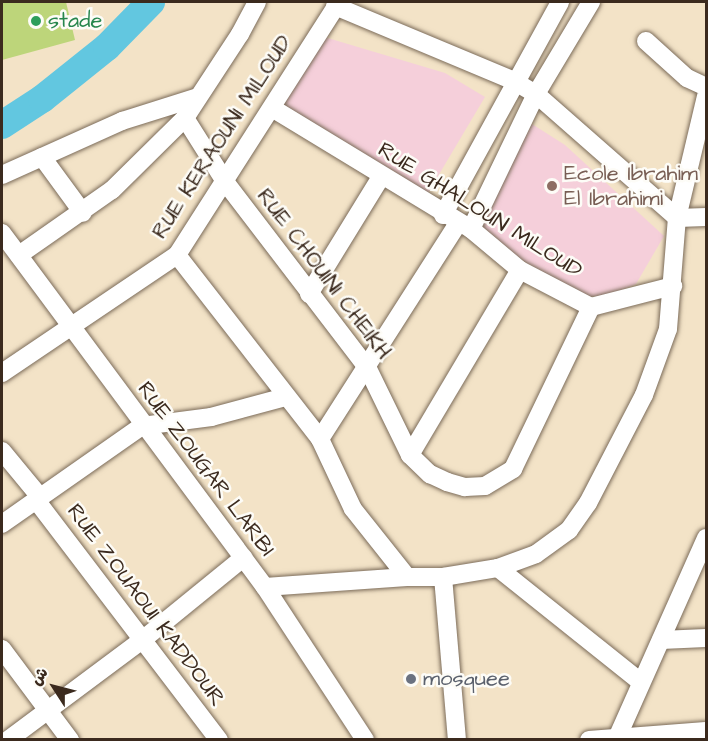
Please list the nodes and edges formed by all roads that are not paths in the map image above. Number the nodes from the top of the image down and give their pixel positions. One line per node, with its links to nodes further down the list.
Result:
1 (256, 2): 10 (street)
2 (560, 2): 6 (street)
3 (591, 2): 8 (street)
4 (337, 4): 6 (street); 11 (street, RUE KERAOUNI MILOUD)
5 (646, 41): 7 (street)
6 (514, 81): 8 (street); 20 (street)
7 (706, 87)
8 (536, 94): 19 (street); 20 (street)
9 (706, 96): 19 (street)
10 (195, 98): 12 (street); 13 (street)
11 (272, 108): 15 (street, RUE GHALOUN MILOUD); 16 (street, RUE KERAOUNI MILOUD)
12 (185, 118): 16 (street, RUE CHOUINI CHEIKH); 17 (street)
13 (42, 157): 14 (street); 17 (street)
14 (2, 175)
15 (381, 177): 20 (street, RUE GHALOUN MILOUD); 26 (street)
16 (226, 183): 23 (street, RUE KERAOUNI MILOUD); 26 (street, RUE CHOUINI CHEIKH)
17 (83, 213): 22 (street)
18 (706, 217): 19 (street)
19 (677, 218): 25 (street)
20 (458, 222): 24 (street, RUE GHALOUN MILOUD); 29 (street)
21 (2, 233): 22 (street, RUE ZOUGAR LARBI)
22 (19, 255): 28 (street, RUE ZOUGAR LARBI)
23 (177, 255): 28 (street, RUE KERAOUNI MILOUD); 31 (street)
24 (520, 270): 27 (street, RUE GHALOUN MILOUD); 35 (street)
25 (673, 286): 27 (street, RUE GHALOUN MILOUD); 41 (street)
26 (309, 294): 29 (street, RUE CHOUINI CHEIKH)
27 (591, 307): 35 (street, RUE CHOUINI CHEIKH)
28 (70, 324): 30 (street, RUE KERAOUNI MILOUD); 32 (street, RUE ZOUGAR LARBI)
29 (368, 369): 33 (street); 35 (street, RUE CHOUINI CHEIKH)
30 (2, 373)
31 (285, 397): 32 (street); 33 (street)
32 (142, 426): 36 (street); 39 (street, RUE ZOUGAR LARBI)
33 (320, 439): 42 (street)
34 (2, 451): 36 (street, RUE ZOUAOUI KADDOUR)
35 (410, 455)
36 (38, 499): 37 (street); 47 (street, RUE ZOUAOUI KADDOUR)
37 (2, 524)
38 (706, 538): 40 (street)
39 (243, 558): 44 (street, RUE ZOUGAR LARBI); 47 (street)
40 (702, 561): 46 (street)
41 (498, 568): 43 (street); 49 (street)
42 (407, 577): 43 (street); 44 (street)
43 (443, 577): 57 (street)
44 (265, 587): 52 (street, RUE ZOUGAR LARBI)
45 (706, 638): 46 (street)
46 (661, 640): 49 (street)
47 (141, 642): 50 (street); 56 (street, RUE ZOUAOUI KADDOUR)
48 (2, 649): 50 (street)
49 (641, 682): 53 (street)
50 (47, 708): 54 (street); 55 (street)
51 (706, 731): 53 (street)
52 (359, 737)
53 (617, 738): 58 (street)
54 (8, 740)
55 (70, 740)
56 (219, 740)
57 (457, 740)
58 (589, 740)

